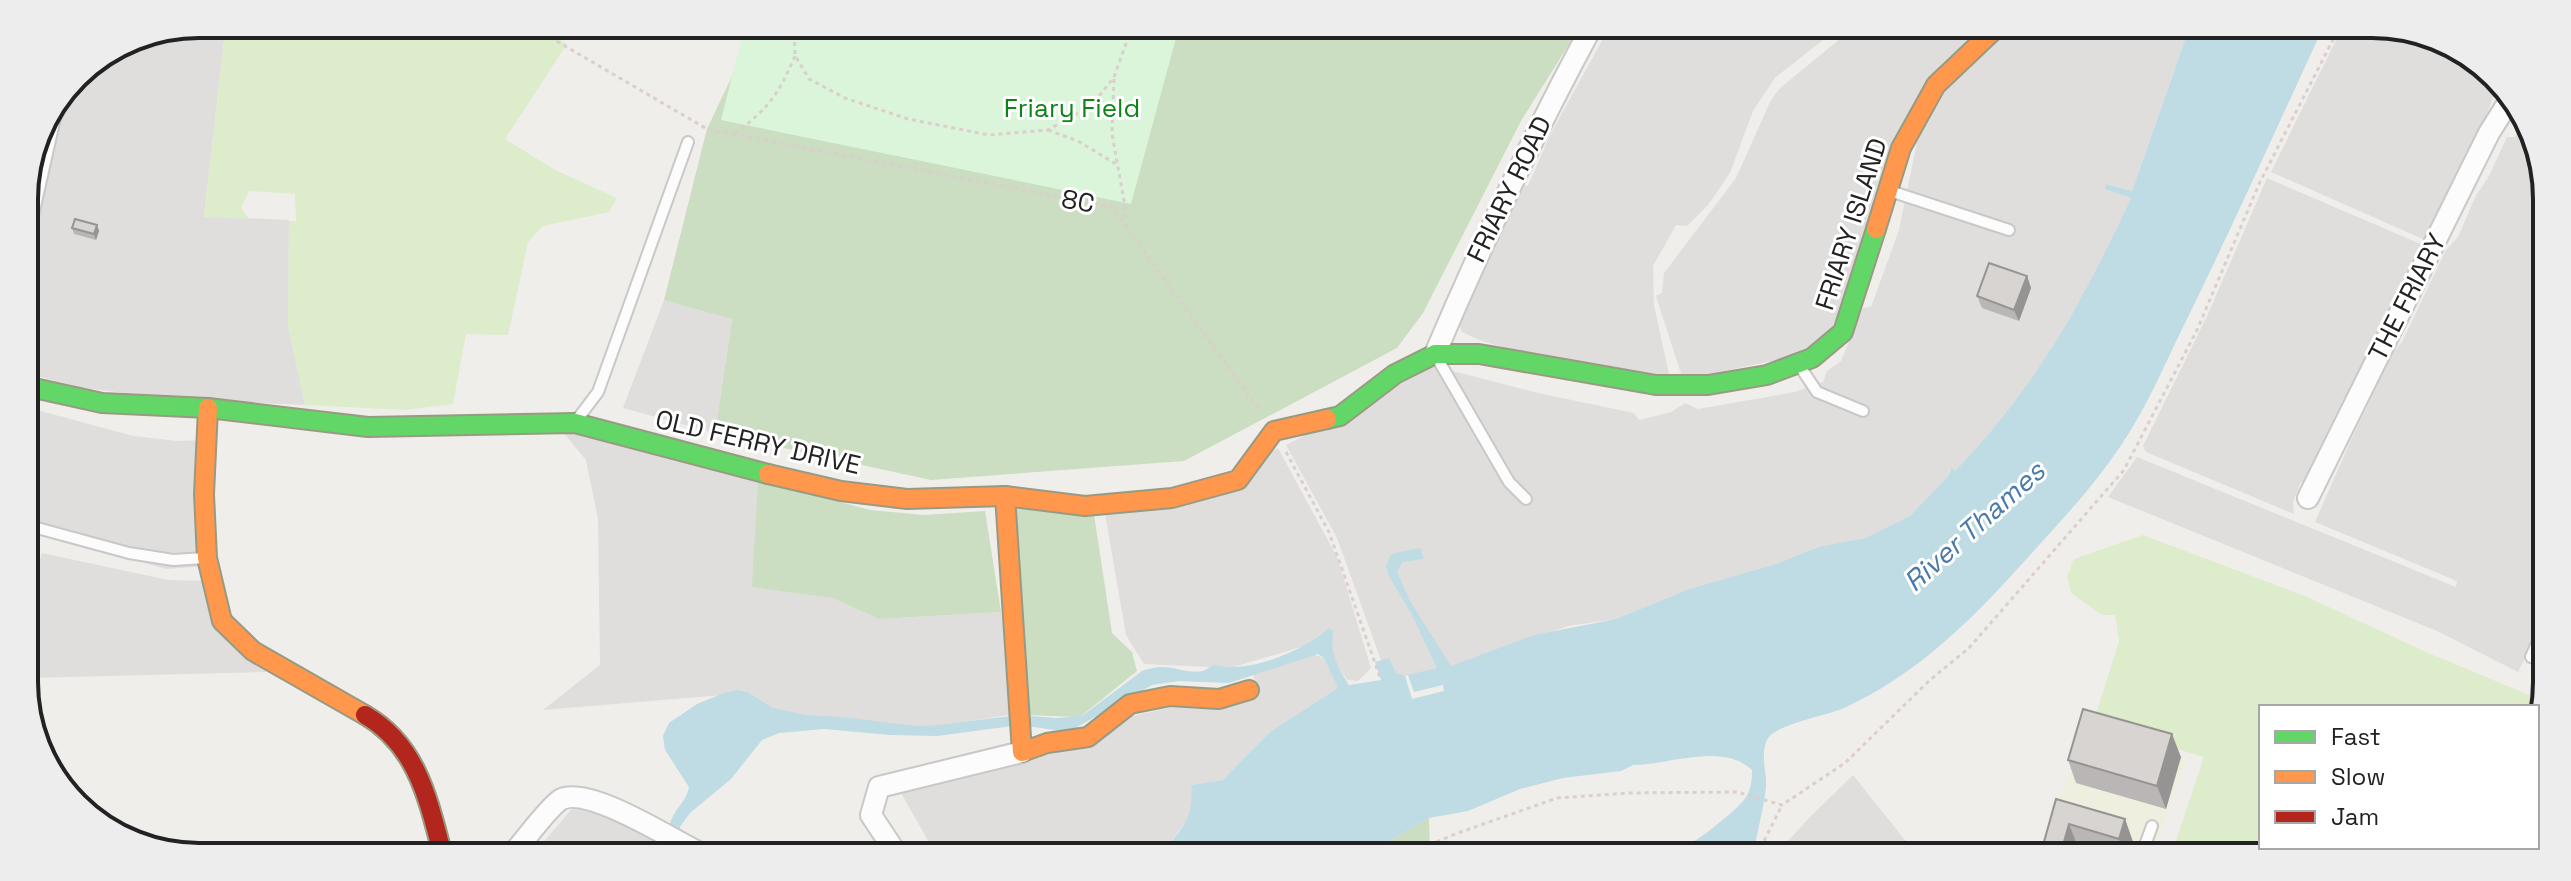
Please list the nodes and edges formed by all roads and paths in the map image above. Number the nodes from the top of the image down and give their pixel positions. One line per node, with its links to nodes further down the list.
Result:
1 (551, 38): 11 (path, 8C)
2 (794, 38): 7 (path)
3 (1128, 38): 8 (path)
4 (1586, 38): 17 (street, FRIARY ROAD)
5 (1986, 38): 14 (street, FRIARY ISLAND)
6 (2334, 38): 34 (path)
7 (795, 55): 10 (path); 11 (path)
8 (1114, 75): 10 (path); 13 (path)
9 (2505, 108): 25 (street, THE FRIARY)
10 (1048, 130): 13 (path)
11 (735, 134): 15 (path, 8C)
12 (688, 142): 22 (lane)
13 (1116, 164): 15 (path)
14 (1888, 191): 16 (lane); 18 (street, FRIARY ISLAND)
15 (1124, 223): 23 (path, 8C)
16 (2009, 230)
17 (1435, 354): 18 (street, FRIARY ISLAND); 23 (street); 26 (lane)
18 (1798, 363): 21 (lane)
19 (38, 389): 20 (street, OLD FERRY DRIVE)
20 (208, 408): 22 (street, OLD FERRY DRIVE); 28 (street)
21 (1863, 411)
22 (575, 423): 24 (street, OLD FERRY DRIVE)
23 (1274, 431): 24 (street, OLD FERRY DRIVE); 31 (path, 8C)
24 (1005, 496): 33 (street)
25 (2308, 498)
26 (1526, 499)
27 (38, 528): 28 (lane)
28 (207, 558): 36 (street)
29 (2533, 652): 30 (lane)
30 (2531, 657)
31 (1381, 680)
32 (1249, 690): 33 (street)
33 (1022, 752): 39 (street)
34 (1782, 805): 40 (path); 41 (path)
35 (2152, 826): 42 (lane)
36 (440, 843)
37 (522, 843): 38 (street)
38 (680, 843)
39 (889, 843)
40 (1434, 843)
41 (1763, 843)
42 (2146, 843)

